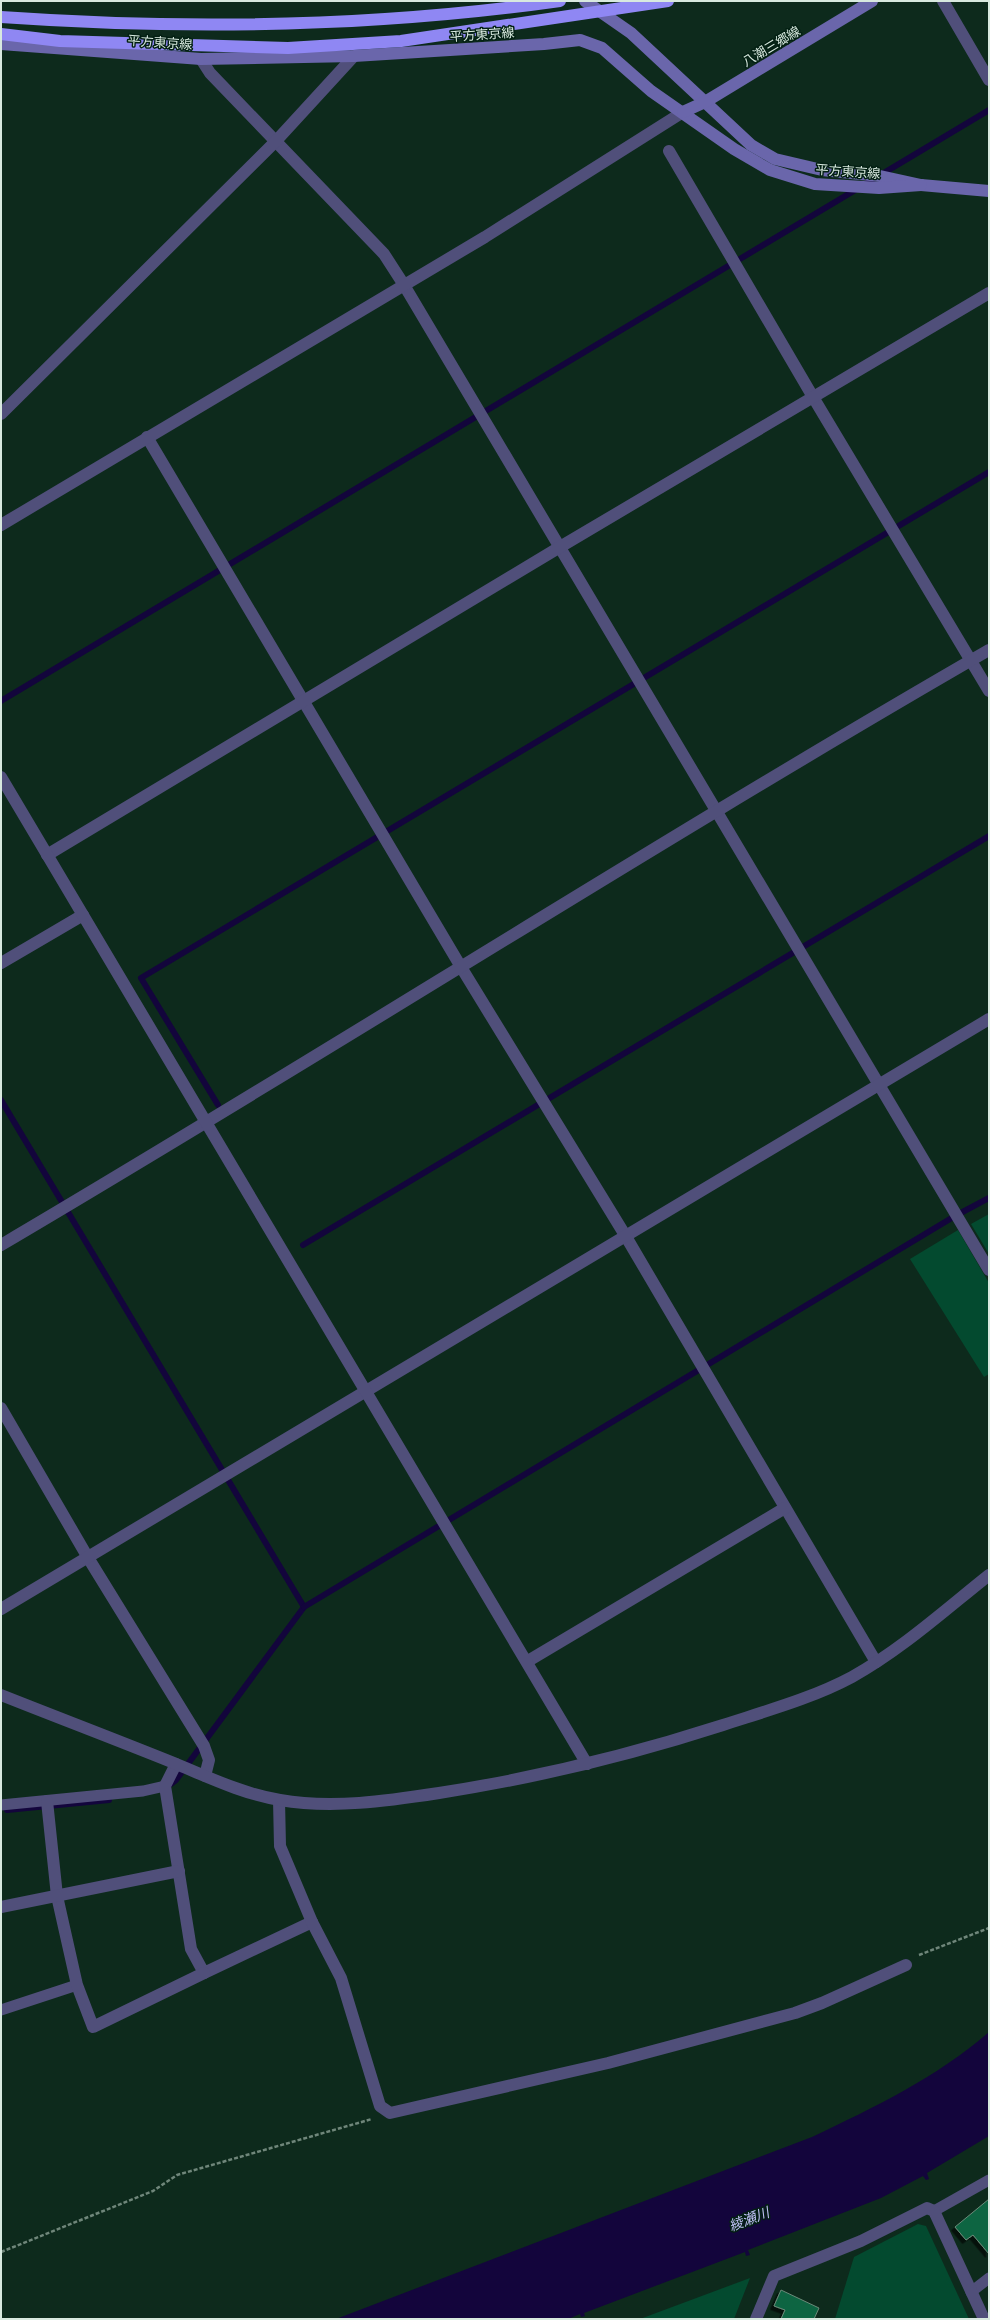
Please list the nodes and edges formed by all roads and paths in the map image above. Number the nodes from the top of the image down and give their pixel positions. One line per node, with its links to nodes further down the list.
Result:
1 (560, 1): 6 (highway)
2 (585, 1): 12 (main road, 平方東京線)
3 (668, 1): 7 (highway, bridge)
4 (872, 1): 12 (main road, 八潮三郷線)
5 (943, 1): 11 (street)
6 (1, 17)
7 (1, 34)
8 (1, 44): 10 (main road, 平方東京線)
9 (354, 56): 10 (main road, 平方東京線); 13 (main road, 平方東京線); 14 (street)
10 (201, 59): 14 (street)
11 (989, 80)
12 (705, 102): 13 (main road, 八潮三郷線); 16 (main road, 平方東京線)
13 (683, 112): 16 (main road, 平方東京線); 18 (street)
14 (276, 141): 18 (street); 21 (street)
15 (669, 151): 20 (street)
16 (921, 185): 17 (main road, 平方東京線)
17 (989, 191)
18 (404, 285): 22 (street); 24 (street)
19 (989, 293): 20 (street)
20 (813, 397): 24 (street); 26 (street)
21 (1, 414)
22 (148, 437): 23 (street); 28 (street)
23 (1, 525)
24 (560, 547): 28 (street); 30 (street)
25 (989, 650): 26 (street)
26 (971, 660): 27 (street); 30 (street)
27 (989, 690)
28 (303, 702): 31 (street); 34 (street)
29 (1, 777): 31 (street)
30 (716, 812): 34 (street); 36 (street)
31 (47, 855): 32 (street)
32 (83, 915): 33 (street); 37 (street)
33 (1, 963)
34 (461, 967): 37 (street); 38 (street)
35 (989, 1019): 36 (street)
36 (880, 1084): 38 (street); 40 (street)
37 (207, 1124): 39 (street); 41 (street)
38 (625, 1235): 41 (street); 43 (street)
39 (1, 1245)
40 (989, 1270)
41 (366, 1390): 44 (street); 47 (street)
42 (1, 1408): 44 (street)
43 (785, 1508): 47 (street); 48 (street)
44 (88, 1556): 46 (street); 52 (street)
45 (989, 1575): 48 (street)
46 (1, 1609)
47 (528, 1661): 51 (street)
48 (876, 1662): 51 (street)
49 (1, 1695): 50 (street)
50 (176, 1764): 52 (street); 53 (street)
51 (587, 1764): 54 (street)
52 (206, 1776): 54 (street)
53 (165, 1786): 55 (lane); 57 (street)
54 (279, 1800): 60 (street)
55 (47, 1802): 56 (lane); 58 (street)
56 (1, 1805)
57 (180, 1871): 58 (street); 63 (street)
58 (57, 1896): 59 (street); 64 (street)
59 (1, 1907)
60 (312, 1922): 63 (street); 66 (street)
61 (989, 1928): 62 (path)
62 (906, 1965): 66 (street)
63 (204, 1973): 64 (street)
64 (77, 1985): 65 (lane)
65 (1, 2010)
66 (390, 2114): 69 (path)
67 (989, 2180): 68 (lane)
68 (934, 2211): 71 (street); 72 (street)
69 (1, 2252)
70 (989, 2278): 71 (lane)
71 (972, 2292): 73 (street)
72 (756, 2319)
73 (984, 2319)

